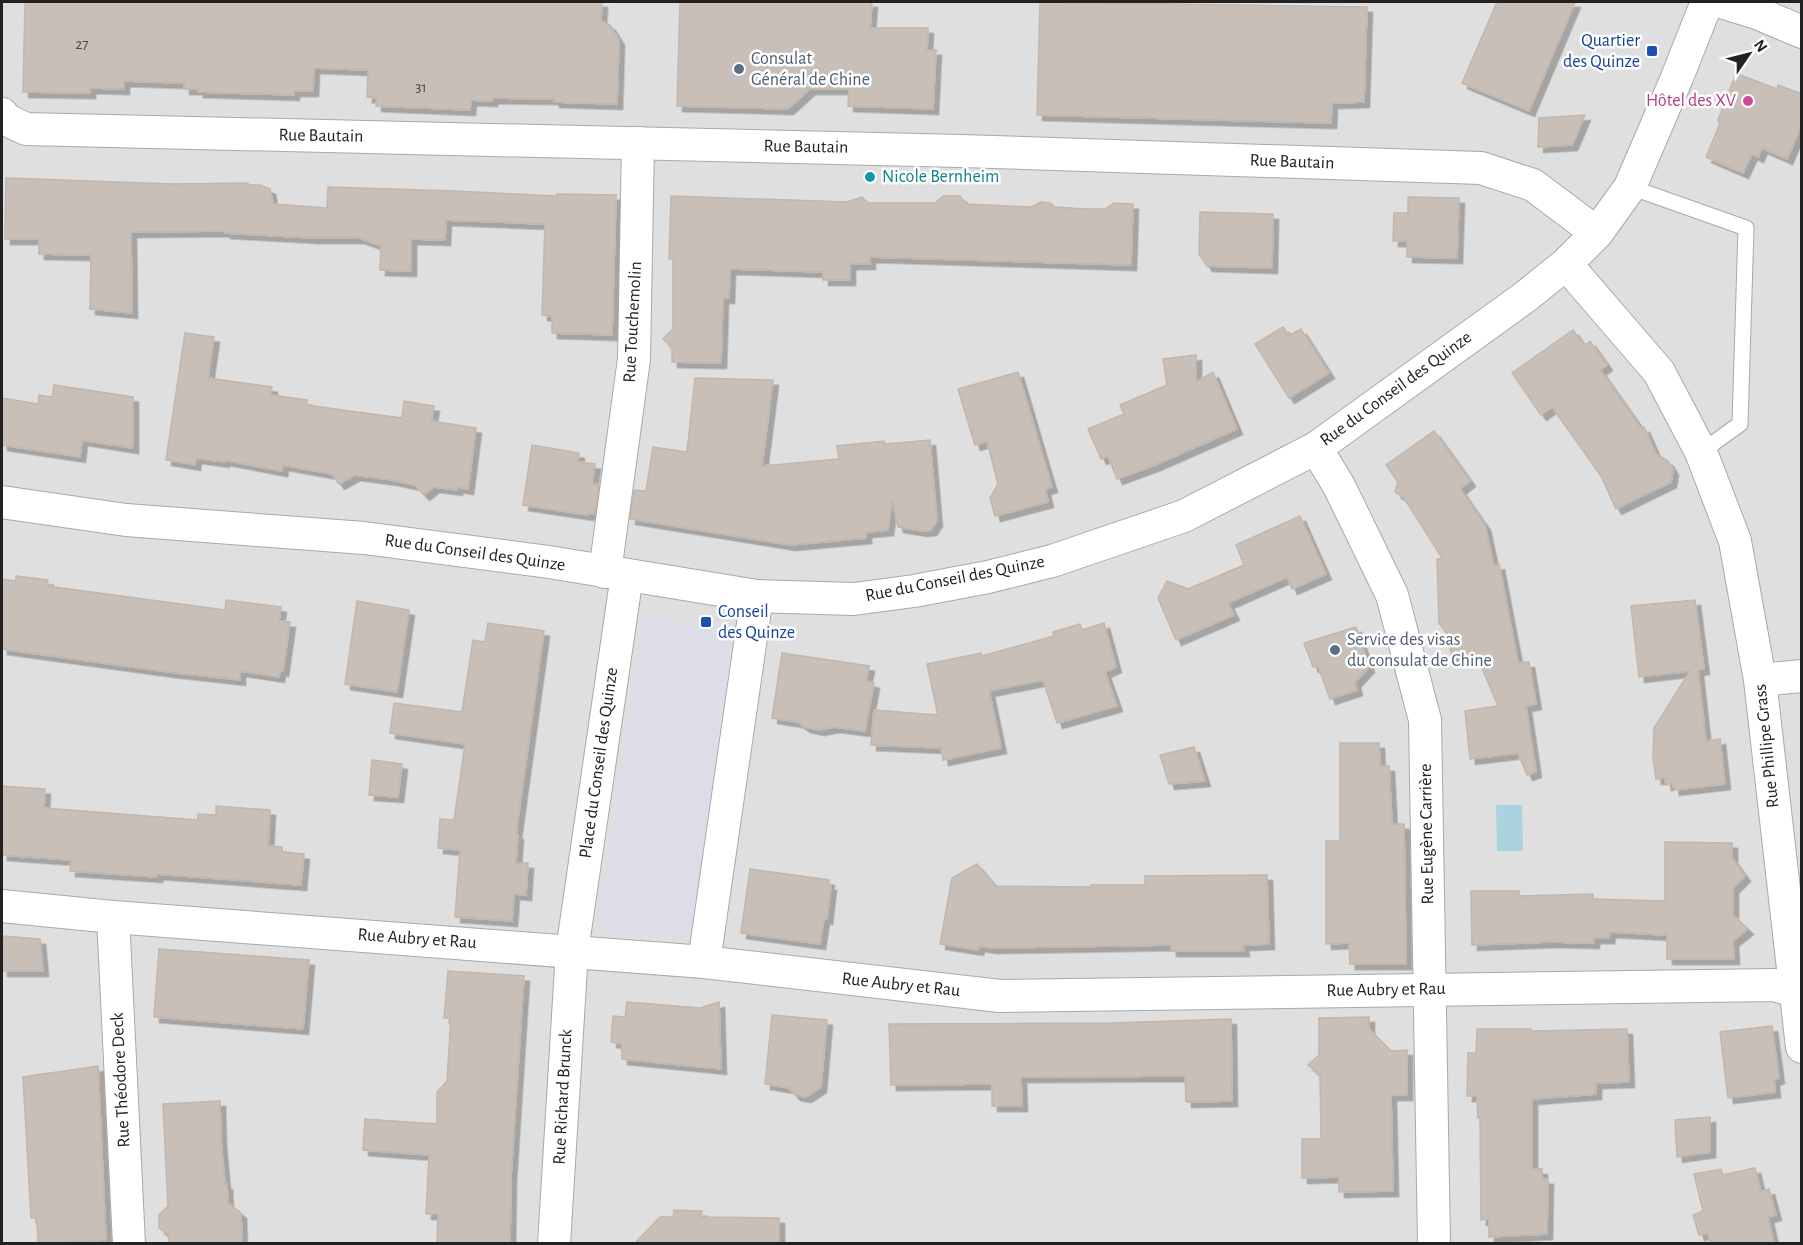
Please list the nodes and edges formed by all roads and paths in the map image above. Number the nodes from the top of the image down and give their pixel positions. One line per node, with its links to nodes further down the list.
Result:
1 (1707, 2): 6 (street, Rue du Conseil des Quinze)
2 (1721, 2): 3 (street)
3 (1802, 32)
4 (2, 114): 5 (street, Rue Bautain)
5 (638, 143): 7 (street, Rue Bautain); 12 (street, Rue Touchemolin)
6 (1630, 187): 7 (street, Rue du Conseil des Quinze); 10 (lane)
7 (1597, 233): 8 (street, Rue du Conseil des Quinze)
8 (1566, 264): 9 (street, Rue du Conseil des Quinze); 10 (street, Rue Phillipe Grass)
9 (1316, 447): 13 (street, Rue du Conseil des Quinze); 20 (street, Rue Eugène Carrière)
10 (1701, 452): 15 (street, Rue Phillipe Grass)
11 (2, 502): 12 (street, Rue du Conseil des Quinze)
12 (616, 573): 13 (street, Rue du Conseil des Quinze); 18 (street, Place du Conseil des Quinze)
13 (757, 596): 19 (street)
14 (1802, 676): 15 (street)
15 (1760, 680): 21 (street, Rue Phillipe Grass)
16 (2, 906): 17 (street, Rue Aubry et Rau)
17 (113, 917): 18 (street, Rue Aubry et Rau); 23 (street, Rue Théodore Deck)
18 (572, 951): 19 (street, Rue Aubry et Rau); 24 (street, Rue Richard Brunck)
19 (704, 962): 20 (street, Rue Aubry et Rau)
20 (1430, 989): 21 (street, Rue Aubry et Rau); 25 (street, Rue Eugène Carrière)
21 (1798, 993): 22 (street, Rue Phillipe Grass)
22 (1802, 1047)
23 (129, 1244)
24 (554, 1244)
25 (1434, 1244)

